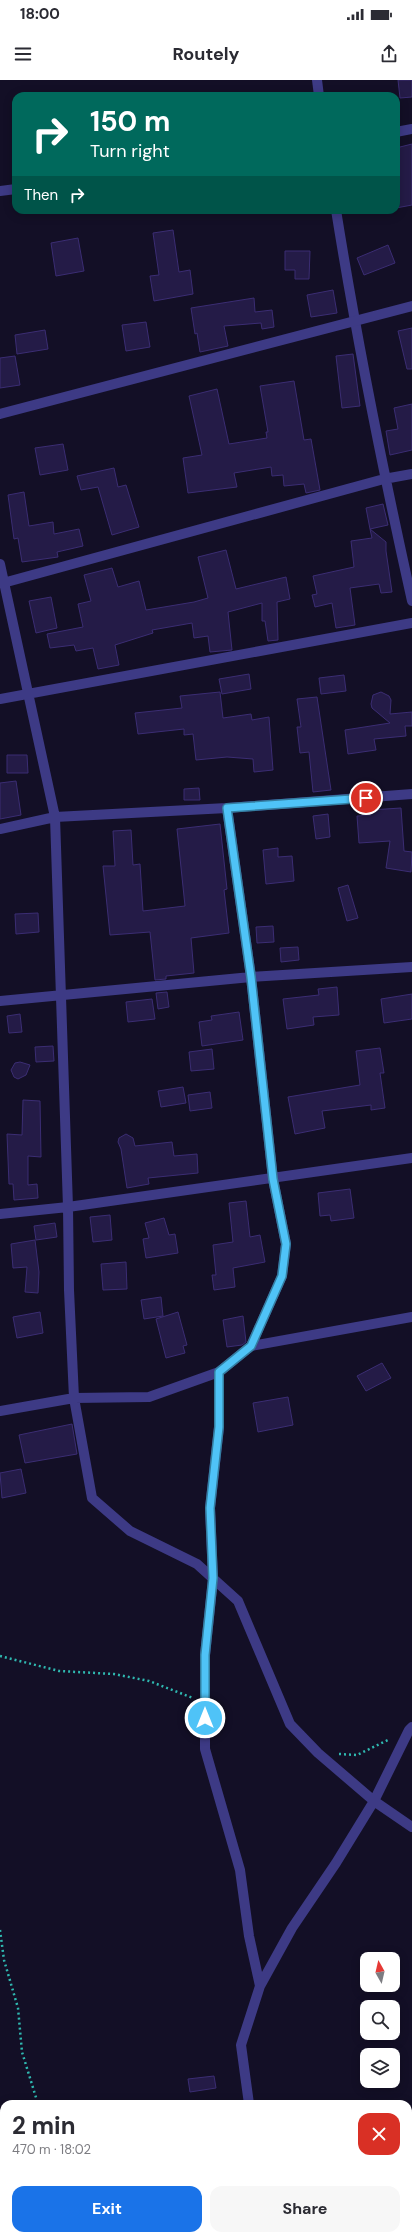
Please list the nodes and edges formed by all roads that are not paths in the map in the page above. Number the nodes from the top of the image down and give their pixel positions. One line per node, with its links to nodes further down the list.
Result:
1 (317, 80): 2 (street)
2 (318, 92)
3 (412, 129): 4 (street)
4 (400, 131)
5 (12, 190): 6 (street)
6 (0, 191)
7 (337, 214): 9 (street)
8 (412, 306): 9 (street)
9 (354, 321): 10 (street); 12 (street)
10 (0, 414)
11 (412, 474): 12 (street)
12 (384, 479): 14 (street); 15 (street)
13 (0, 564): 14 (street)
14 (3, 583): 17 (street)
15 (412, 601)
16 (412, 623): 17 (street)
17 (27, 692): 18 (street); 21 (street)
18 (0, 699)
19 (412, 794): 20 (street)
20 (227, 808): 21 (street); 24 (street)
21 (55, 817): 22 (street); 25 (street)
22 (0, 829)
23 (412, 967): 24 (street)
24 (251, 977): 25 (street); 28 (street)
25 (61, 995): 26 (street); 29 (street)
26 (0, 1001)
27 (412, 1158): 28 (street)
28 (273, 1179): 29 (street); 32 (street)
29 (68, 1207): 30 (street); 34 (street)
30 (0, 1214)
31 (412, 1317): 32 (street)
32 (251, 1346): 33 (street)
33 (219, 1372): 34 (street); 36 (street)
34 (74, 1398): 35 (street); 36 (street)
35 (0, 1411)
36 (213, 1578): 38 (street); 40 (street)
37 (410, 1729): 38 (street)
38 (374, 1801): 39 (street); 40 (street)
39 (412, 1827)
40 (260, 1986): 41 (street)
41 (248, 2100)

